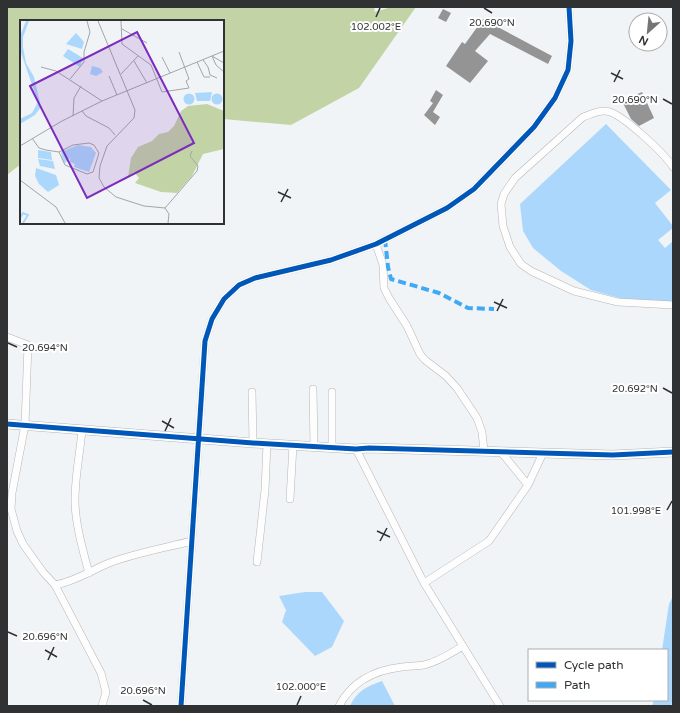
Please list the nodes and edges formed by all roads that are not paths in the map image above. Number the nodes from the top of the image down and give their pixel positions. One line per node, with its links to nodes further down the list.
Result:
1 (569, 7): 3 (street)
2 (673, 167): 4 (street)
3 (376, 244): 12 (street); 19 (street)
4 (673, 305)
5 (7, 337): 10 (street)
6 (314, 389): 16 (street)
7 (252, 392): 13 (street)
8 (332, 392): 17 (street)
9 (7, 424): 10 (street)
10 (25, 425): 11 (street); 29 (street)
11 (82, 430): 12 (street); 27 (street)
12 (198, 439): 13 (street); 25 (street)
13 (253, 443): 14 (street)
14 (267, 444): 15 (street); 26 (street)
15 (293, 445): 16 (street); 24 (street)
16 (314, 446): 17 (street)
17 (332, 448): 18 (street)
18 (356, 449): 19 (street); 28 (street)
19 (484, 451): 20 (street)
20 (501, 452): 22 (street); 23 (street)
21 (673, 452): 22 (street)
22 (543, 453): 23 (street)
23 (528, 484): 28 (street)
24 (290, 499)
25 (192, 541): 27 (street); 32 (street)
26 (257, 562)
27 (89, 573): 29 (street)
28 (424, 583): 30 (street)
29 (55, 585): 31 (street)
30 (463, 646): 33 (street); 34 (street)
31 (102, 706)
32 (181, 706)
33 (339, 706)
34 (500, 706)

